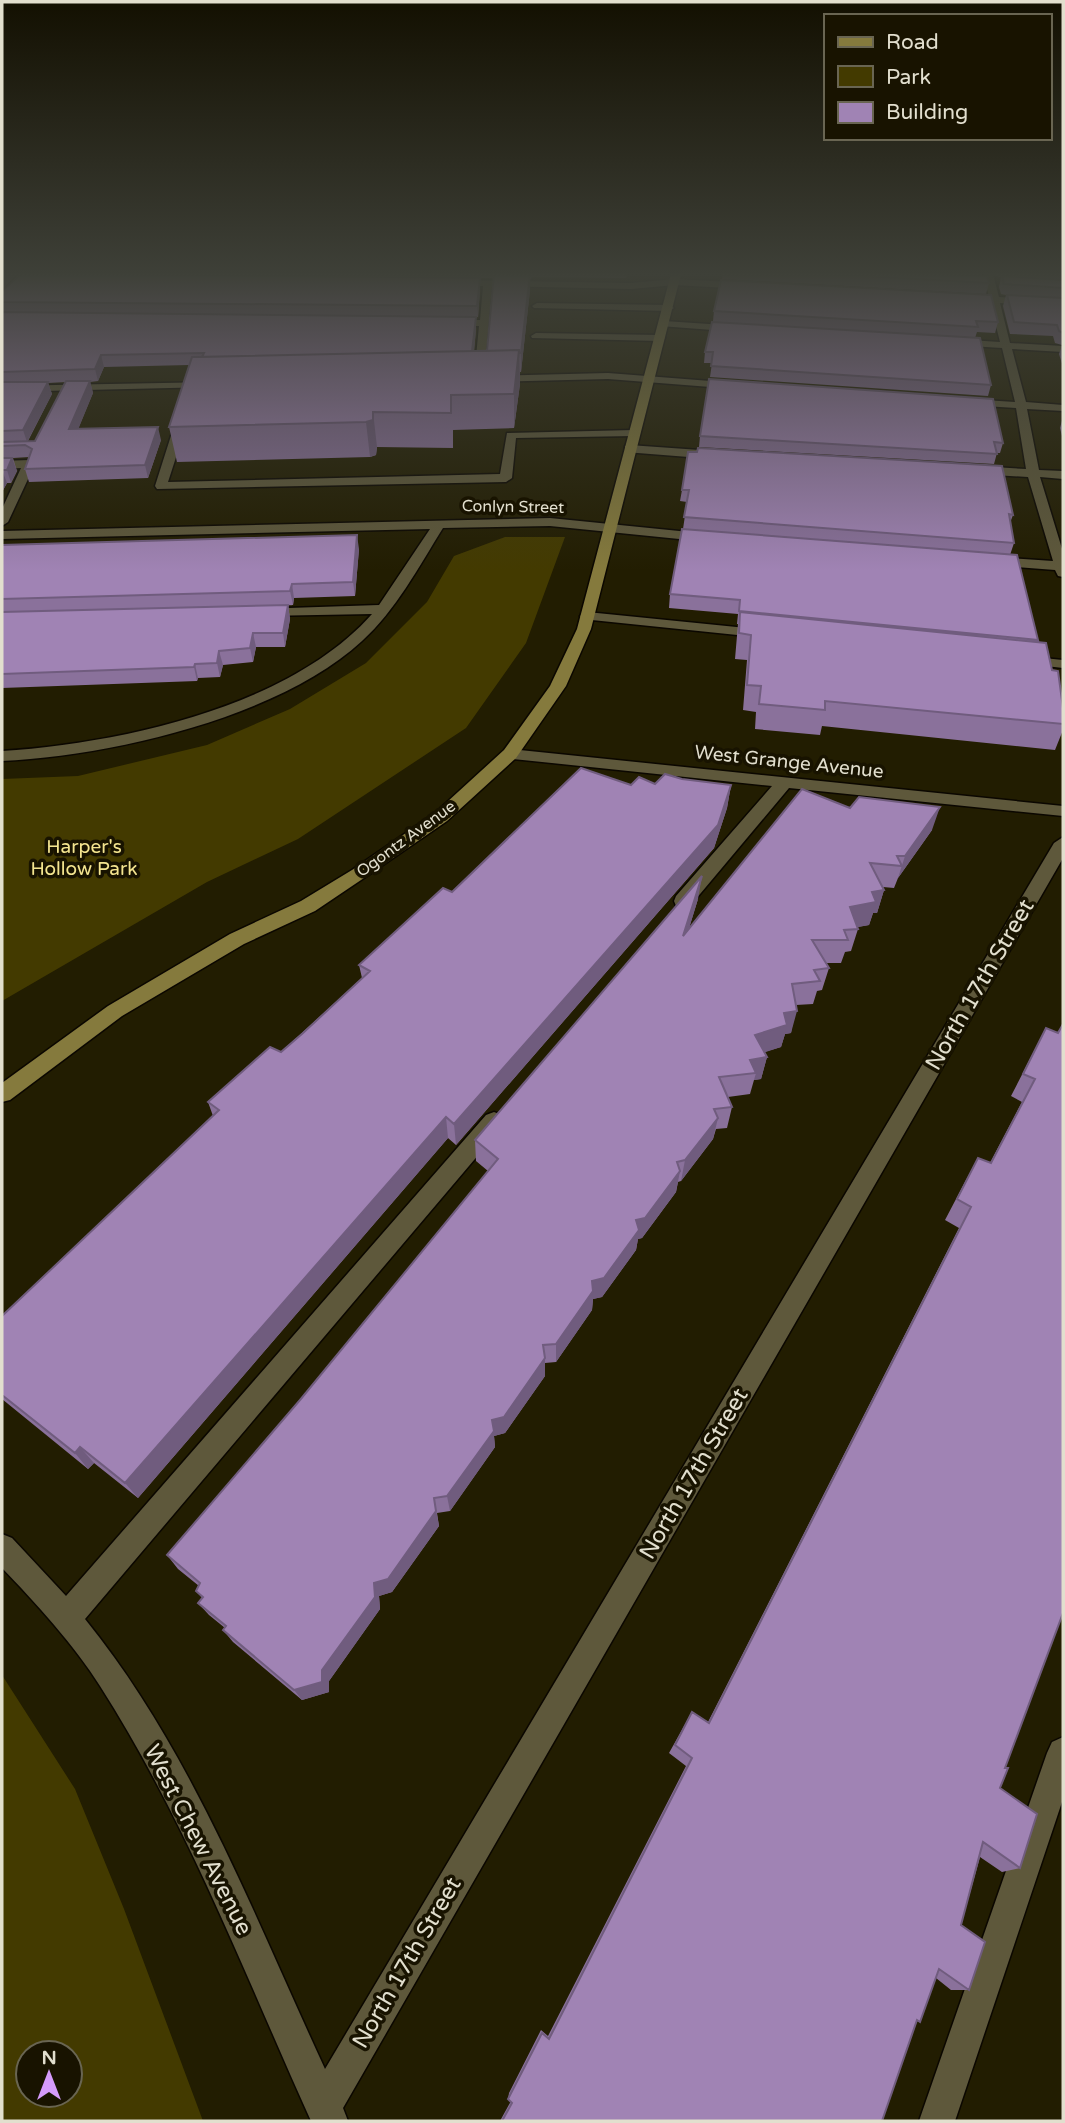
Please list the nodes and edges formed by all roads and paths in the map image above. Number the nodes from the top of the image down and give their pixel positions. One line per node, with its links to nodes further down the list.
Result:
1 (479, 373): 5 (street)
2 (650, 373): 6 (main road, Ogontz Avenue)
3 (1014, 373): 14 (street)
4 (465, 379): 5 (street)
5 (478, 379): 6 (street)
6 (648, 380): 8 (street); 16 (main road, Ogontz Avenue)
7 (220, 384): 11 (street)
8 (745, 386)
9 (64, 387): 10 (street); 11 (street); 12 (street)
10 (2, 389)
11 (189, 397): 16 (street)
12 (58, 400)
13 (952, 401): 14 (street)
14 (1021, 405): 15 (street); 21 (street)
15 (1063, 408)
16 (634, 433): 17 (main road, Ogontz Avenue)
17 (629, 449): 18 (street); 25 (main road, Ogontz Avenue)
18 (726, 455)
19 (2, 465): 23 (street)
20 (964, 469): 21 (street)
21 (1034, 473): 22 (street); 29 (street)
22 (1063, 475)
23 (2, 523)
24 (439, 524): 25 (street, Conlyn Street); 26 (street, Conlyn Street); 30 (street)
25 (609, 530): 27 (street, Conlyn Street); 32 (main road, Ogontz Avenue)
26 (2, 535)
27 (719, 539)
28 (979, 560): 29 (street)
29 (1063, 568)
30 (384, 609): 31 (street); 37 (street)
31 (248, 613)
32 (587, 616): 33 (street); 36 (main road, Ogontz Avenue)
33 (777, 635)
34 (1009, 659): 35 (street)
35 (1063, 664)
36 (510, 754): 38 (street, West Grange Avenue); 42 (main road, Ogontz Avenue)
37 (2, 756)
38 (785, 783): 39 (street, West Grange Avenue); 41 (street)
39 (1063, 811)
40 (1063, 843): 47 (street, North 17th Street)
41 (666, 920)
42 (2, 1094)
43 (512, 1100): 45 (street)
44 (2, 1548): 45 (street, West Chew Avenue)
45 (66, 1619): 47 (street, West Chew Avenue)
46 (1063, 1753): 48 (street)
47 (327, 2113)
48 (937, 2121)

